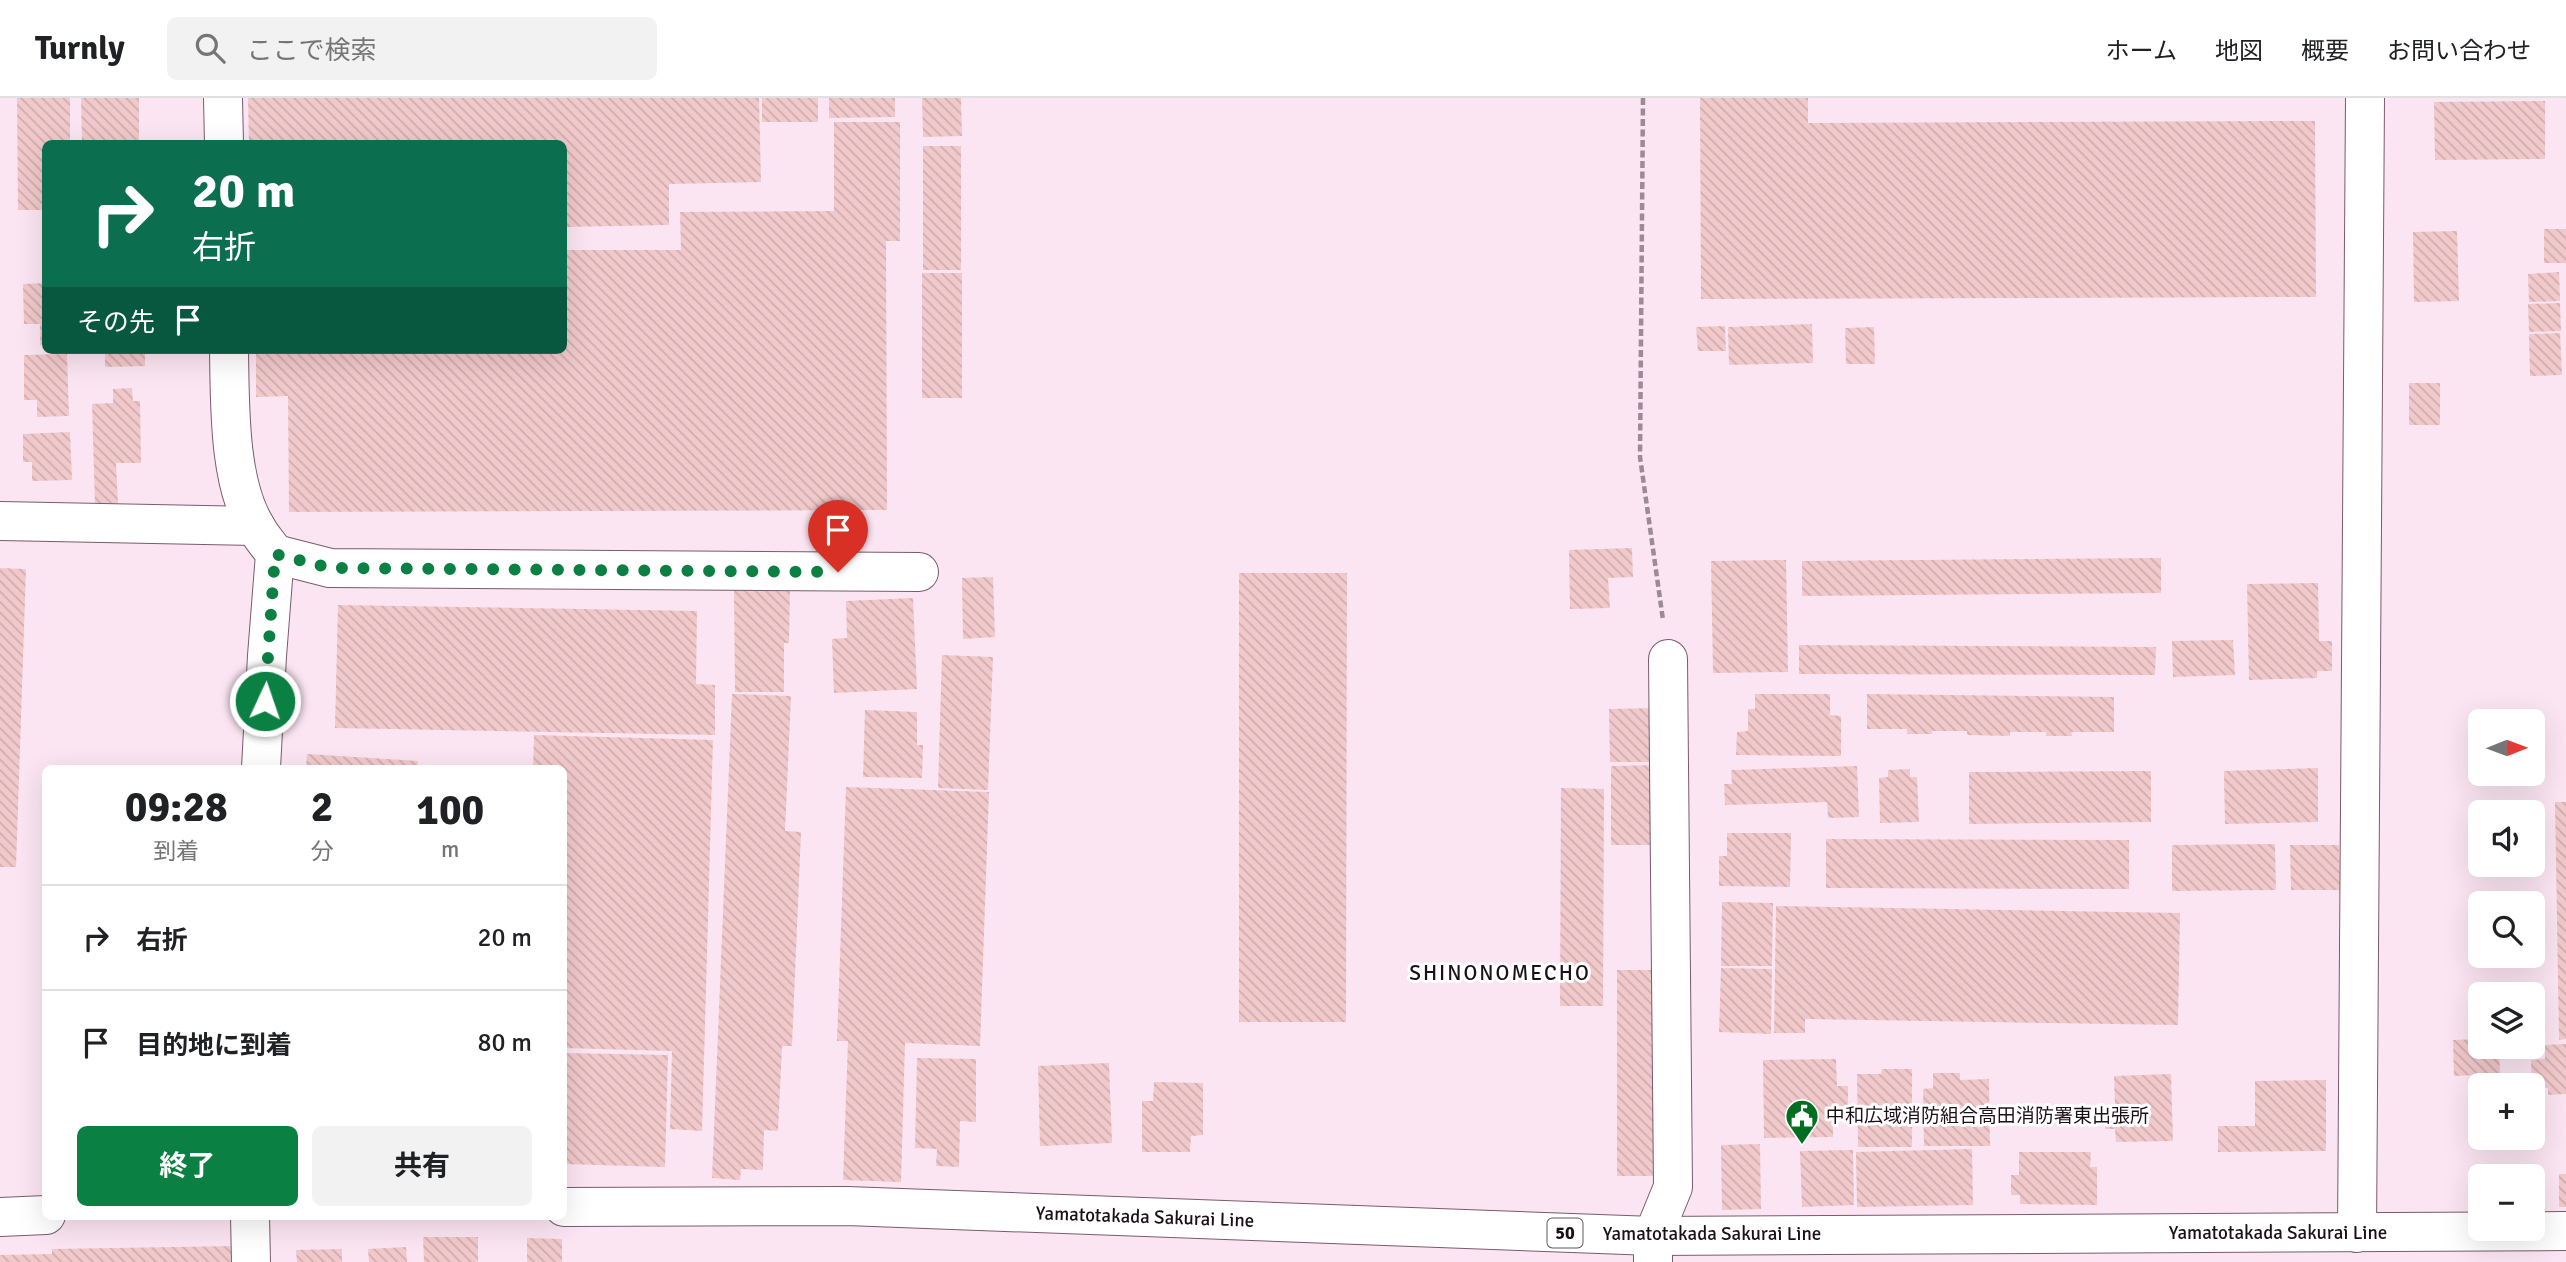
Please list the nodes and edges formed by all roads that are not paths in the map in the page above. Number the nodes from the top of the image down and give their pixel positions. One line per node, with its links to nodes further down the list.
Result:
1 (223, 98): 3 (street)
2 (2365, 98): 15 (street)
3 (224, 140)
4 (229, 354): 6 (street)
5 (0, 521): 6 (street)
6 (265, 540): 7 (street); 9 (street)
7 (919, 572)
8 (1668, 659): 16 (street)
9 (261, 765)
10 (567, 1207): 16 (street, Yamatotakada Sakurai Line / 50)
11 (42, 1215): 12 (street)
12 (0, 1217)
13 (250, 1220): 17 (street)
14 (2566, 1231): 15 (street, Yamatotakada Sakurai Line / 50)
15 (2357, 1233): 16 (street, Yamatotakada Sakurai Line / 50)
16 (1653, 1249)
17 (251, 1262)

